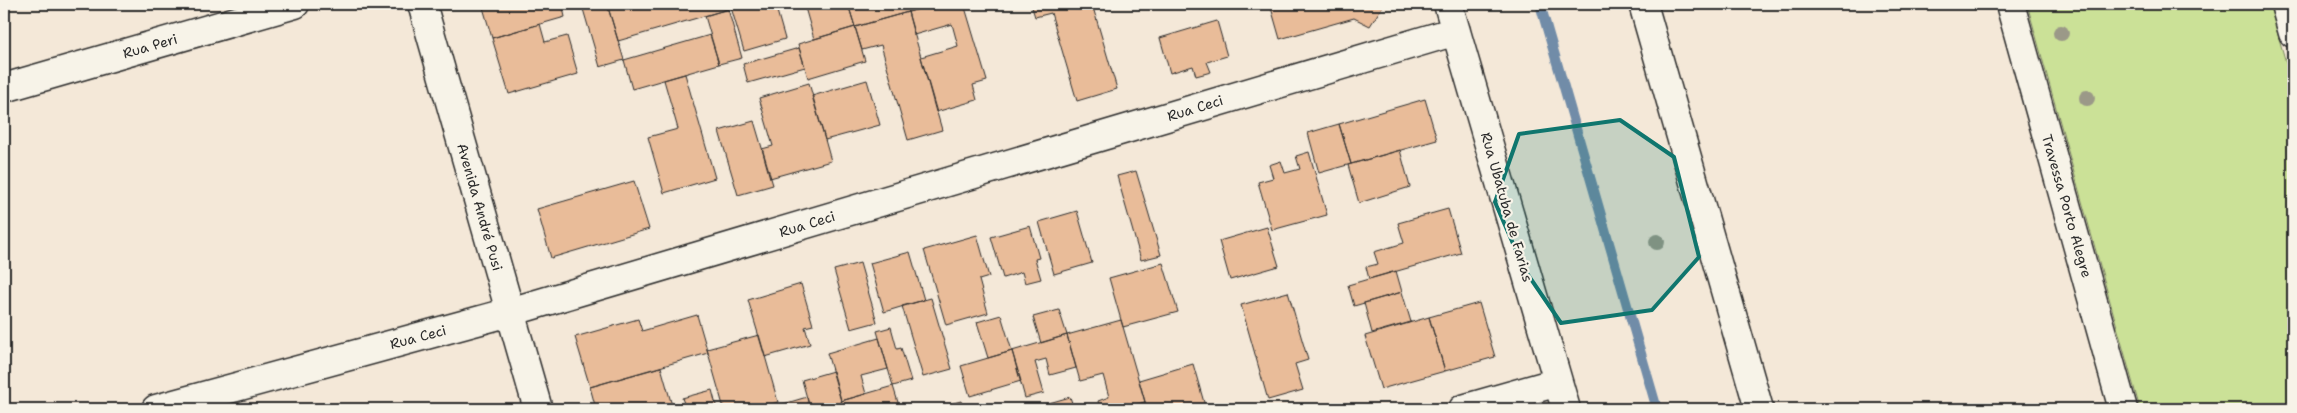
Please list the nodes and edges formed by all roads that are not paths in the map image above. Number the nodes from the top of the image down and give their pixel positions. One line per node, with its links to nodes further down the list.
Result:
1 (295, 4): 9 (street, Rua Peri)
2 (422, 4): 10 (street, Avenida André Pusi)
3 (1448, 4): 7 (street, Rua Ubatuba de Farias)
4 (1643, 4): 16 (street)
5 (2010, 4): 17 (street, Travessa Porto Alegre)
6 (2284, 4): 8 (street)
7 (1456, 30): 10 (street, Rua Ceci); 11 (street, Rua Ubatuba de Farias)
8 (2293, 34)
9 (4, 88)
10 (510, 312): 12 (street, Rua Ceci); 13 (street, Avenida André Pusi)
11 (1558, 382): 14 (street); 15 (street, Rua Ubatuba de Farias)
12 (156, 409)
13 (538, 409)
14 (1463, 409)
15 (1566, 409)
16 (1759, 409)
17 (2123, 409)

